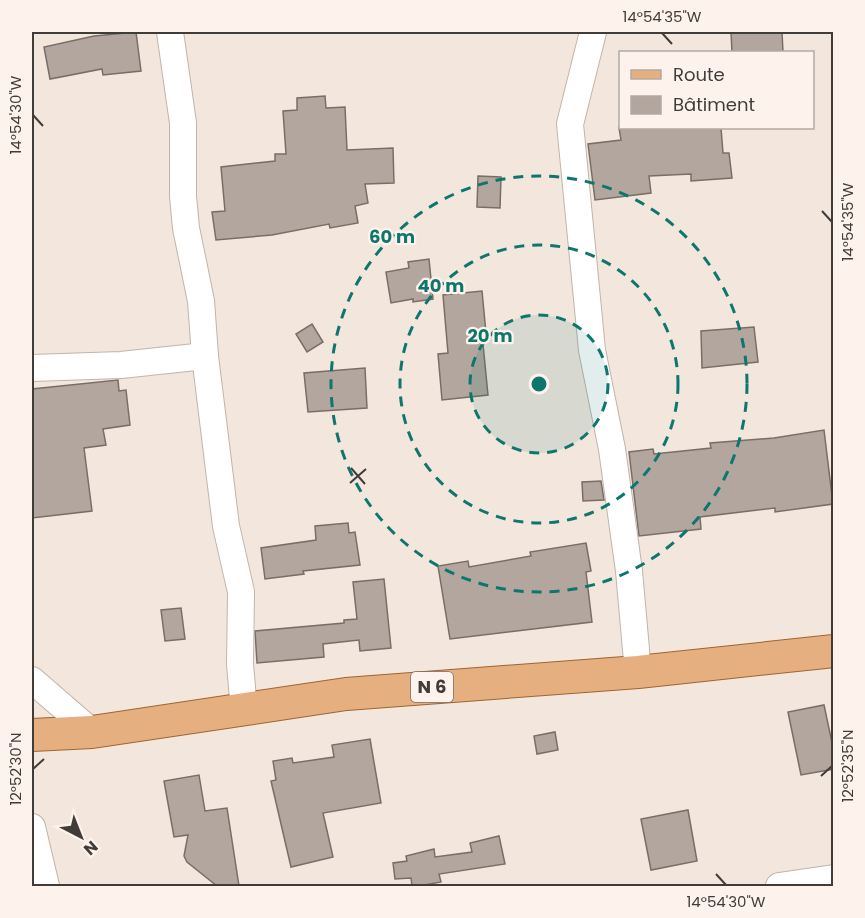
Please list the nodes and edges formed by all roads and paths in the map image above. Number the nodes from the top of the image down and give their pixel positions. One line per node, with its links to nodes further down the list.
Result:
1 (170, 32): 3 (street)
2 (593, 32): 6 (street)
3 (205, 356): 4 (street); 8 (street)
4 (32, 368)
5 (834, 651): 6 (main road, N 6)
6 (638, 672): 8 (main road, N 6)
7 (32, 680): 9 (street)
8 (244, 710): 9 (main road, N 6)
9 (92, 732): 10 (main road, N 6)
10 (32, 735)
11 (32, 827): 13 (street)
12 (834, 878): 14 (street)
13 (46, 886)
14 (779, 886)

